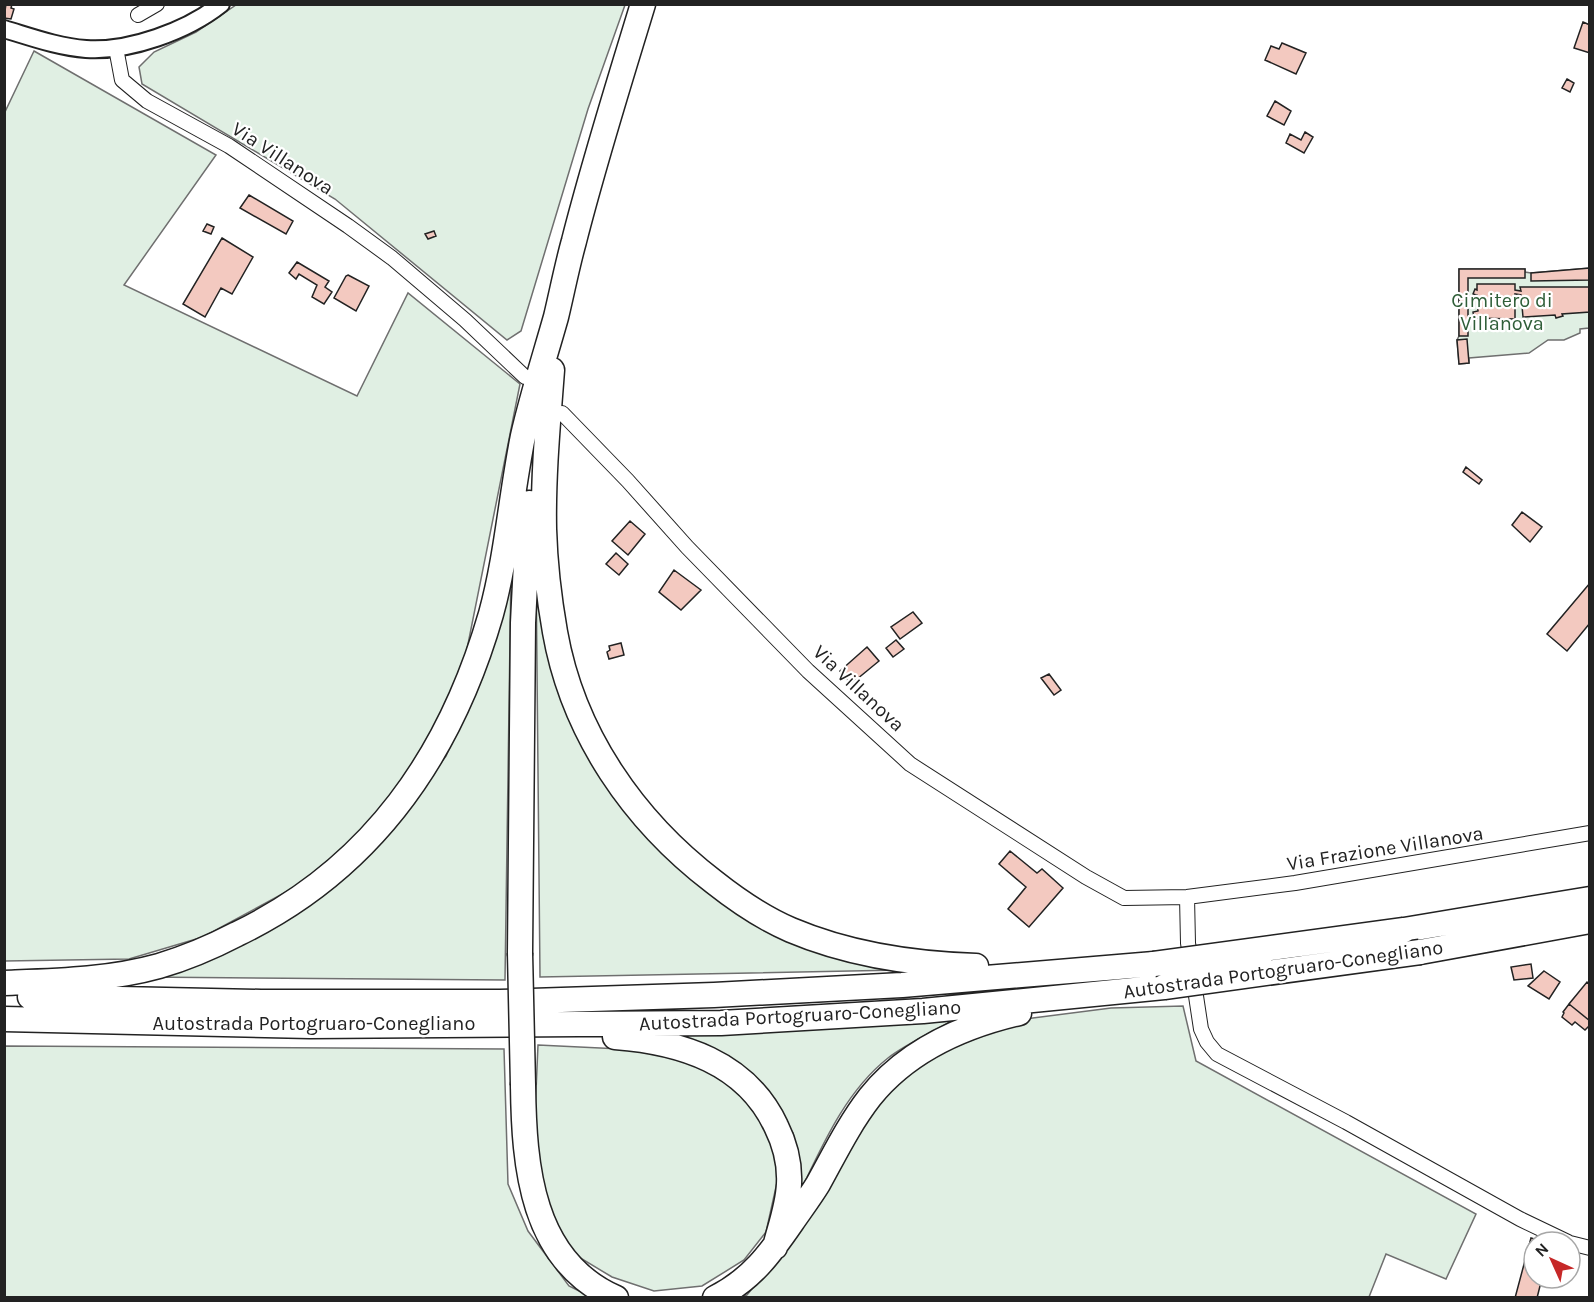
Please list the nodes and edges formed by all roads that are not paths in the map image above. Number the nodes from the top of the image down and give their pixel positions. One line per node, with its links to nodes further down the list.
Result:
1 (157, 4): 4 (street)
2 (221, 4): 6 (street)
3 (643, 4): 7 (highway)
4 (138, 15)
5 (4, 29): 6 (street)
6 (116, 48): 8 (street, Via Villanova)
7 (556, 314): 14 (highway); 15 (highway); 22 (highway, bridge)
8 (525, 376)
9 (562, 413): 11 (street, Via Villanova)
10 (1590, 833): 11 (street, Via Frazione Villanova)
11 (1187, 897): 20 (street)
12 (1590, 899): 14 (highway, Autostrada Portogruaro-Conegliano, bridge)
13 (1590, 921): 16 (highway, Autostrada Portogruaro-Conegliano, bridge)
14 (1092, 969): 17 (highway, Autostrada Portogruaro-Conegliano)
15 (4, 983)
16 (1106, 993): 19 (highway, Autostrada Portogruaro-Conegliano); 21 (highway)
17 (4, 996)
18 (4, 1019): 19 (highway, Autostrada Portogruaro-Conegliano)
19 (310, 1026): 21 (highway)
20 (1543, 1230)
21 (774, 1247): 23 (highway)
22 (616, 1298)
23 (715, 1298)

